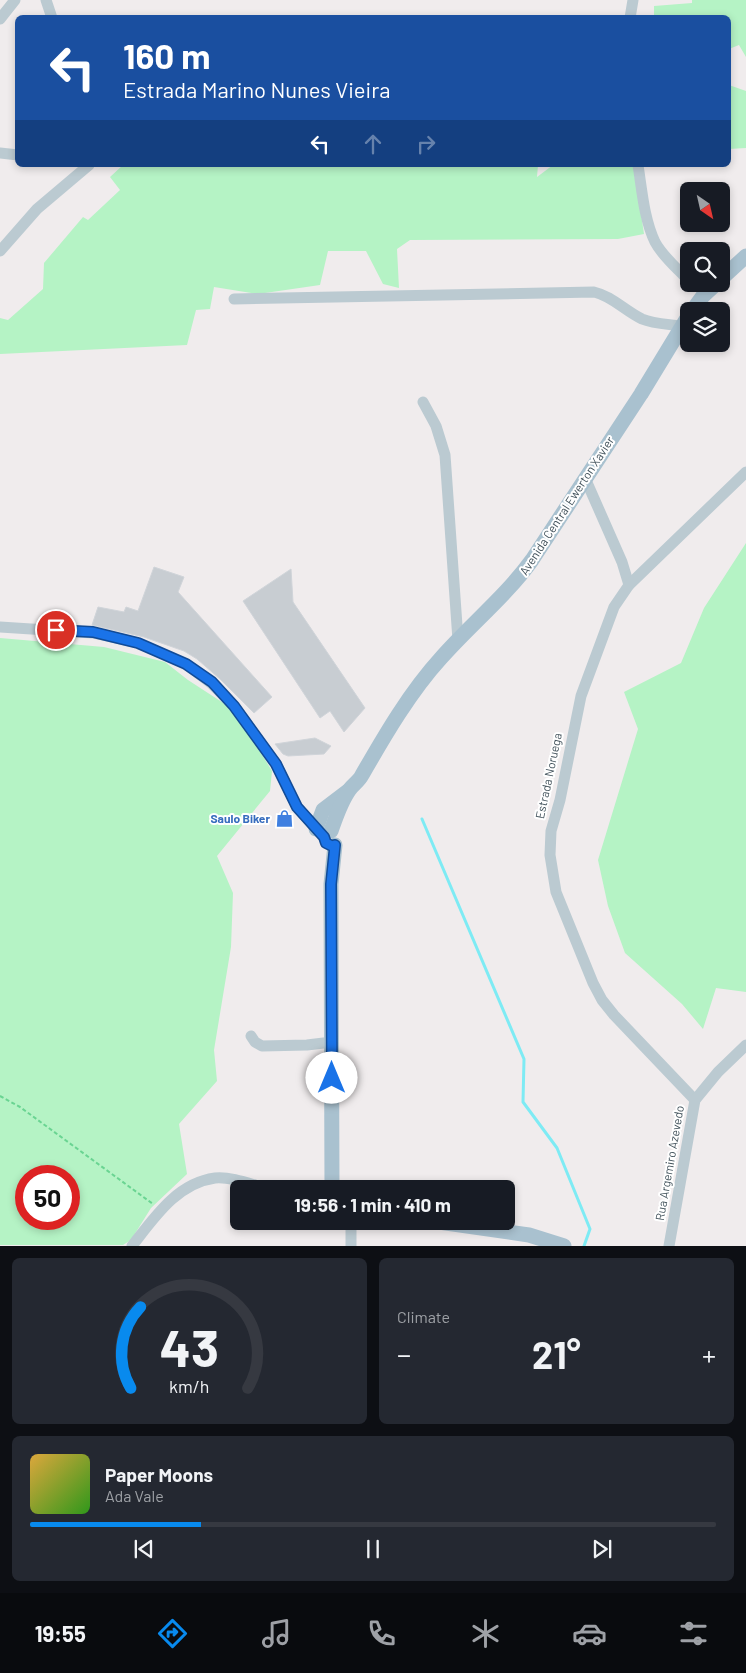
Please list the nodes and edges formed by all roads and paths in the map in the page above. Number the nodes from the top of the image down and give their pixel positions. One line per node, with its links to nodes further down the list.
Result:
1 (16, 0): 6 (street)
2 (46, 0): 4 (street)
3 (633, 0): 5 (street)
4 (51, 15)
5 (630, 15)
6 (0, 19)
7 (0, 153): 8 (street)
8 (15, 155)
9 (86, 167): 11 (street)
10 (638, 167): 13 (street)
11 (0, 251)
12 (746, 256): 14 (main road)
13 (680, 271)
14 (730, 271)
15 (699, 292): 17 (street)
16 (707, 292): 17 (main road)
17 (703, 296): 19 (main road)
18 (234, 299): 20 (street)
19 (699, 302)
20 (680, 321)
21 (680, 329): 24 (main road, Avenida Central Ewerton Xavier)
22 (422, 402): 27 (street)
23 (746, 472): 25 (street, Estrada Noruega)
24 (586, 478): 25 (street); 27 (main road, Avenida Central Ewerton Xavier)
25 (629, 585): 34 (street, Estrada Noruega)
26 (0, 626): 29 (street)
27 (458, 640): 28 (main road, Avenida Central Ewerton Xavier)
28 (353, 786): 29 (main road, Avenida Central Ewerton Xavier); 29 (main road)
29 (328, 836): 31 (main road, Avenida Central Ewerton Xavier)
30 (251, 1036): 31 (street)
31 (332, 1042): 36 (main road, Avenida Central Ewerton Xavier)
32 (746, 1044): 34 (street, Rua Argemiro Azevedo)
33 (0, 1096): 37 (path)
34 (695, 1100): 44 (street, Rua Argemiro Azevedo)
35 (231, 1180): 37 (street)
36 (332, 1180)
37 (161, 1210): 41 (street)
38 (351, 1230): 42 (street)
39 (477, 1230): 40 (main road)
40 (528, 1240): 43 (main road)
41 (132, 1246)
42 (352, 1246)
43 (564, 1246)
44 (669, 1246)

